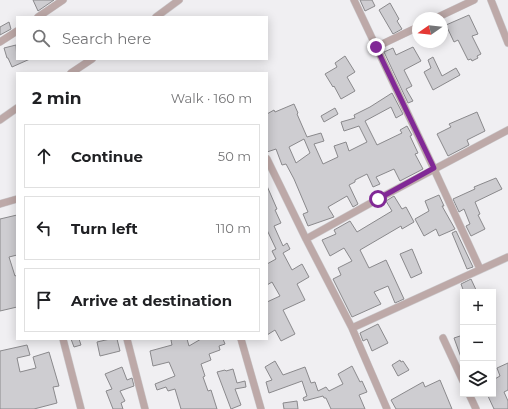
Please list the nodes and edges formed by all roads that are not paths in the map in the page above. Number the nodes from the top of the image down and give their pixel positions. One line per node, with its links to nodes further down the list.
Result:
1 (63, 0): 7 (street)
2 (180, 0): 8 (street)
3 (354, 0): 13 (street)
4 (474, 0): 6 (street)
5 (491, 0): 12 (street)
6 (448, 12)
7 (39, 16)
8 (157, 16)
9 (412, 30): 13 (street)
10 (16, 32): 11 (street)
11 (0, 42)
12 (508, 42)
13 (376, 47): 20 (street)
14 (90, 60): 15 (street)
15 (72, 72)
16 (16, 109): 17 (street)
17 (0, 120)
18 (508, 130): 20 (street)
19 (268, 160): 23 (street)
20 (434, 168): 23 (street); 25 (street)
21 (16, 199): 22 (street)
22 (0, 204)
23 (306, 239): 26 (street)
24 (508, 256): 25 (street)
25 (480, 269): 26 (street)
26 (352, 328): 36 (street)
27 (443, 338): 31 (street)
28 (63, 340): 33 (street)
29 (127, 340): 34 (street)
30 (241, 340): 35 (street)
31 (460, 375)
32 (470, 397): 37 (street)
33 (81, 409)
34 (145, 409)
35 (261, 409)
36 (387, 409)
37 (476, 409)

